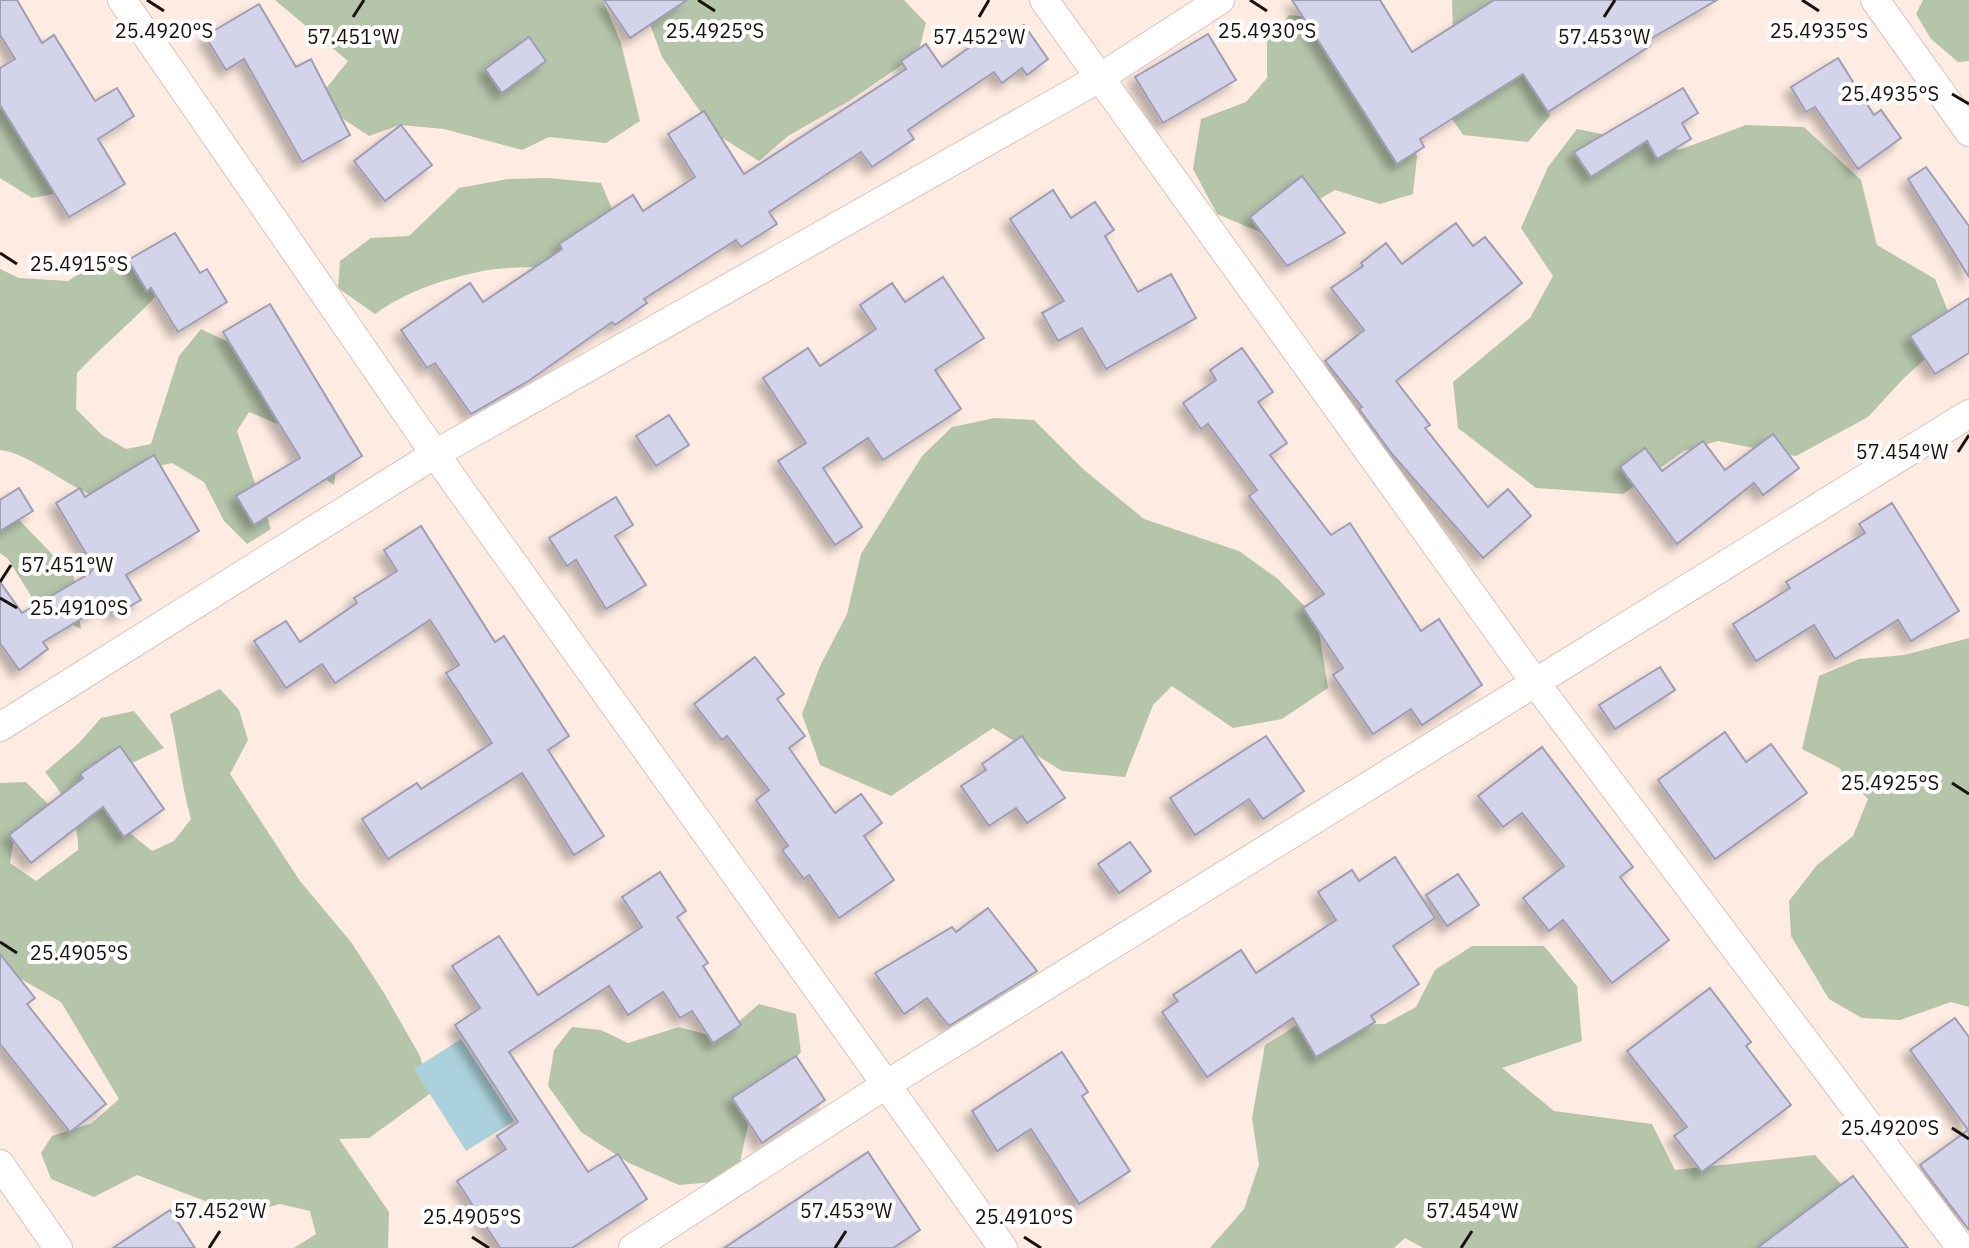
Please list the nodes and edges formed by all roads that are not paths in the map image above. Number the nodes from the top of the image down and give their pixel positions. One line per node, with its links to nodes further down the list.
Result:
1 (122, 0): 8 (street)
2 (1044, 0): 5 (street)
3 (1220, 0): 5 (street)
4 (1875, 0): 6 (street)
5 (1101, 77): 8 (street); 9 (street)
6 (1969, 132)
7 (1969, 414): 9 (street)
8 (435, 454): 10 (street); 11 (street)
9 (1534, 681): 11 (street); 16 (street)
10 (0, 727)
11 (884, 1086): 14 (street); 15 (street)
12 (0, 1164): 13 (street)
13 (58, 1248)
14 (633, 1248)
15 (1003, 1248)
16 (1961, 1248)

